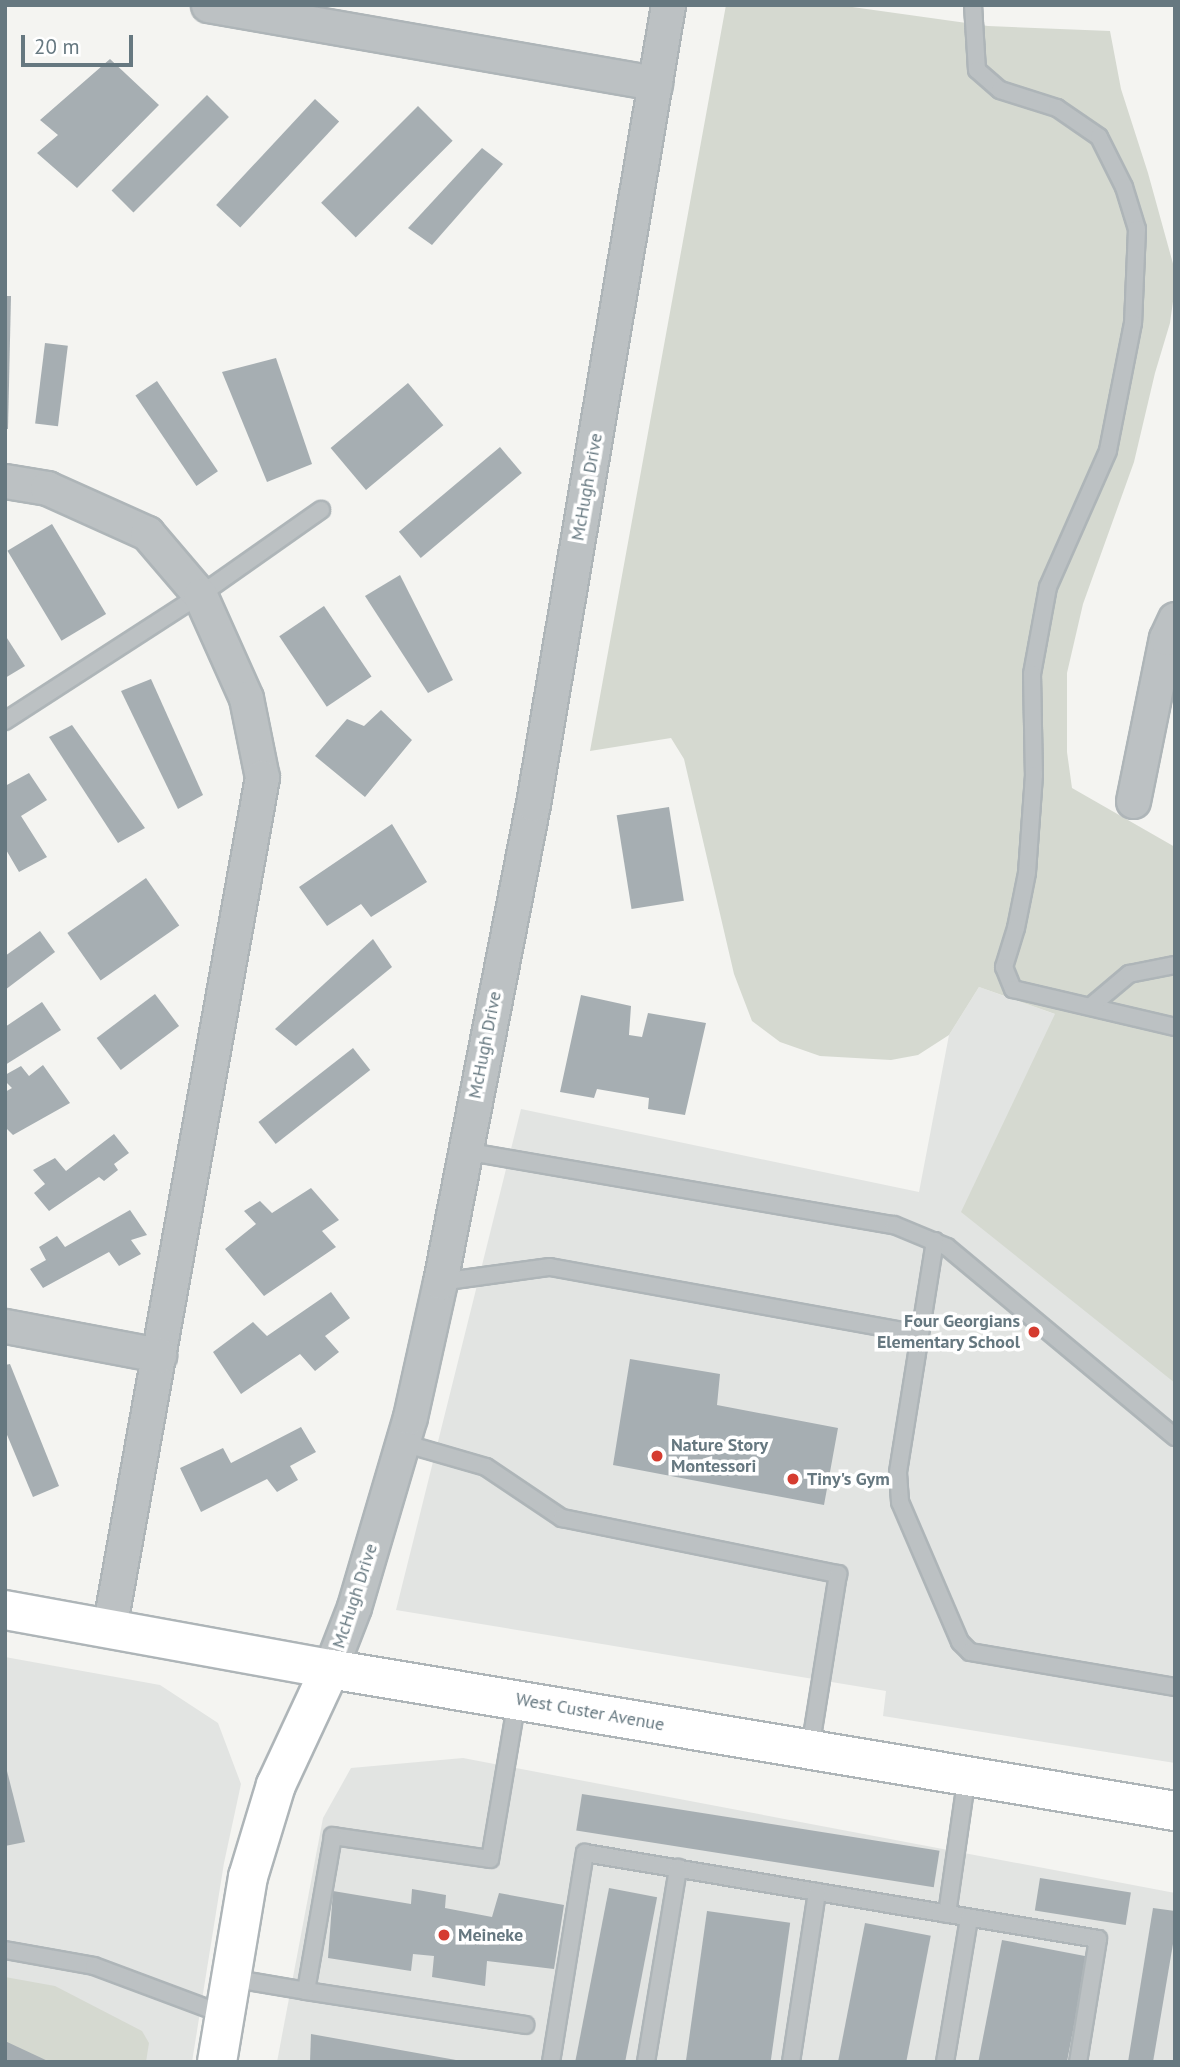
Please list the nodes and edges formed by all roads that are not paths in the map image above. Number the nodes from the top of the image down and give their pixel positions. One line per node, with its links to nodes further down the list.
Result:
1 (208, 5): 4 (street)
2 (668, 5): 4 (street, McHugh Drive)
3 (974, 5): 12 (lane)
4 (655, 83): 14 (street, McHugh Drive)
5 (5, 481): 7 (street)
6 (321, 510): 7 (lane)
7 (200, 595): 9 (lane); 19 (street)
8 (1175, 619): 10 (street)
9 (5, 721)
10 (1133, 801)
11 (1175, 965): 12 (lane)
12 (1091, 1006): 13 (lane)
13 (1175, 1027)
14 (464, 1152): 15 (lane); 16 (street, McHugh Drive)
15 (935, 1241): 18 (lane); 20 (lane)
16 (440, 1282): 18 (lane); 21 (street, McHugh Drive)
17 (5, 1326): 19 (street)
18 (920, 1335): 25 (lane)
19 (159, 1355): 23 (street)
20 (1175, 1437)
21 (402, 1443): 24 (street, McHugh Drive); 27 (lane)
22 (5, 1610): 23 (main road, West Custer Avenue)
23 (109, 1629): 24 (main road, West Custer Avenue)
24 (330, 1669): 26 (main road, West Custer Avenue); 36 (main road, McHugh Drive)
25 (1175, 1687)
26 (516, 1700): 27 (main road, West Custer Avenue); 35 (lane)
27 (810, 1749): 28 (main road, West Custer Avenue)
28 (968, 1776): 29 (main road, West Custer Avenue); 32 (lane)
29 (1175, 1811)
30 (678, 1868): 31 (lane); 39 (lane); 40 (lane)
31 (817, 1892): 32 (lane); 41 (lane)
32 (947, 1914): 33 (lane)
33 (969, 1918): 42 (lane); 43 (lane)
34 (5, 1950): 36 (lane)
35 (306, 1991): 36 (lane); 37 (lane)
36 (227, 1997): 38 (main road, McHugh Drive)
37 (525, 2025)
38 (217, 2062)
39 (551, 2062)
40 (646, 2062)
41 (791, 2062)
42 (945, 2062)
43 (1077, 2062)

